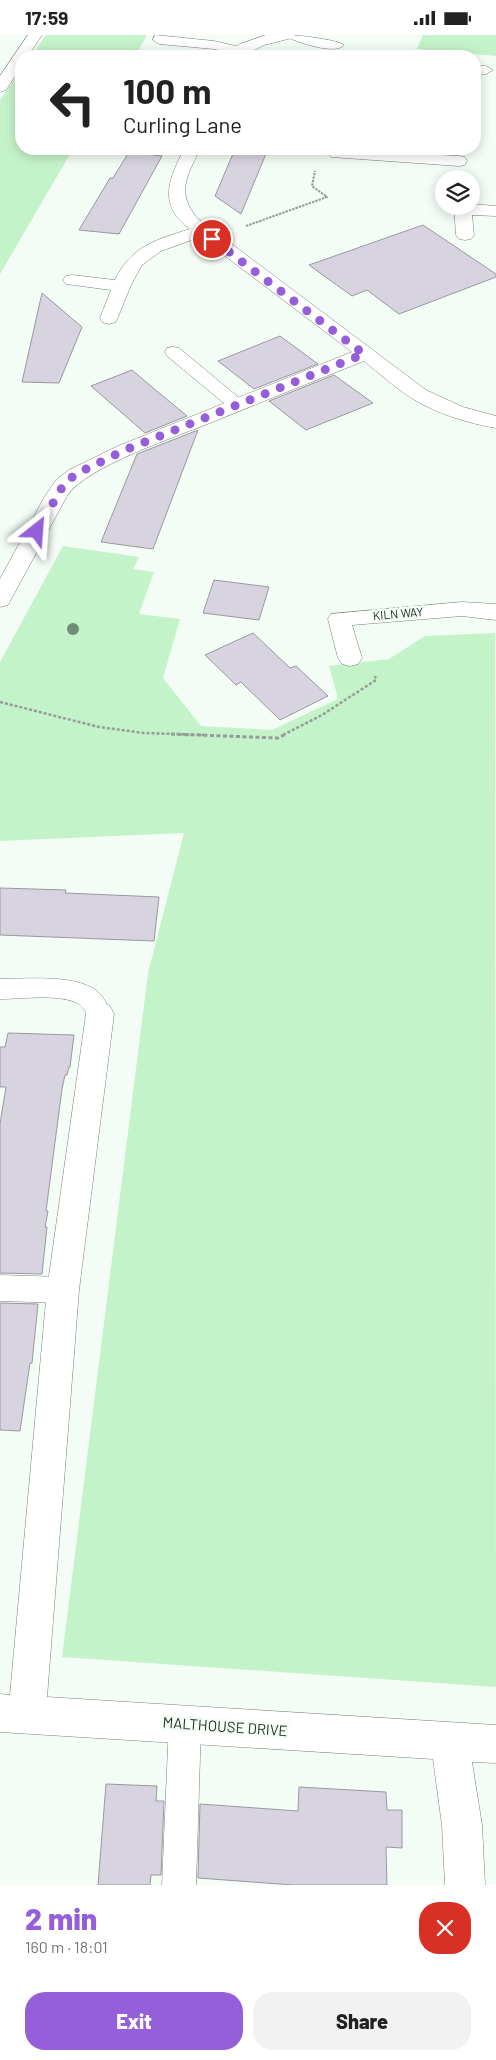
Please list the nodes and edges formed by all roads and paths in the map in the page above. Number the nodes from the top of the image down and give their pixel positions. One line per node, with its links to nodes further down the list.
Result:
1 (35, 35): 6 (street)
2 (161, 35): 7 (lane)
3 (287, 35): 8 (street)
4 (294, 35): 5 (lane)
5 (338, 45)
6 (25, 50)
7 (226, 50)
8 (243, 50)
9 (15, 65): 10 (street)
10 (0, 87)
11 (189, 155): 18 (street)
12 (318, 155): 18 (path)
13 (458, 155): 14 (street)
14 (459, 170)
15 (480, 210): 16 (street)
16 (496, 211)
17 (464, 215): 19 (street)
18 (208, 235): 21 (street); 24 (street)
19 (466, 235)
20 (72, 280): 21 (street)
21 (123, 286): 22 (street)
22 (109, 318)
23 (173, 352): 25 (lane)
24 (364, 354): 25 (street); 26 (street)
25 (237, 405): 27 (street)
26 (496, 422)
27 (0, 600)
28 (496, 612): 29 (street, KILN WAY)
29 (350, 658)
30 (374, 672): 31 (path)
31 (0, 702)
32 (0, 989): 33 (lane)
33 (100, 1014): 35 (street)
34 (0, 1288): 35 (lane)
35 (63, 1291): 36 (street)
36 (13, 1714): 37 (street, MALTHOUSE DRIVE)
37 (185, 1724): 38 (street, MALTHOUSE DRIVE); 40 (lane)
38 (450, 1741): 39 (street, MALTHOUSE DRIVE); 41 (street)
39 (496, 1744)
40 (179, 1885)
41 (465, 1885)

